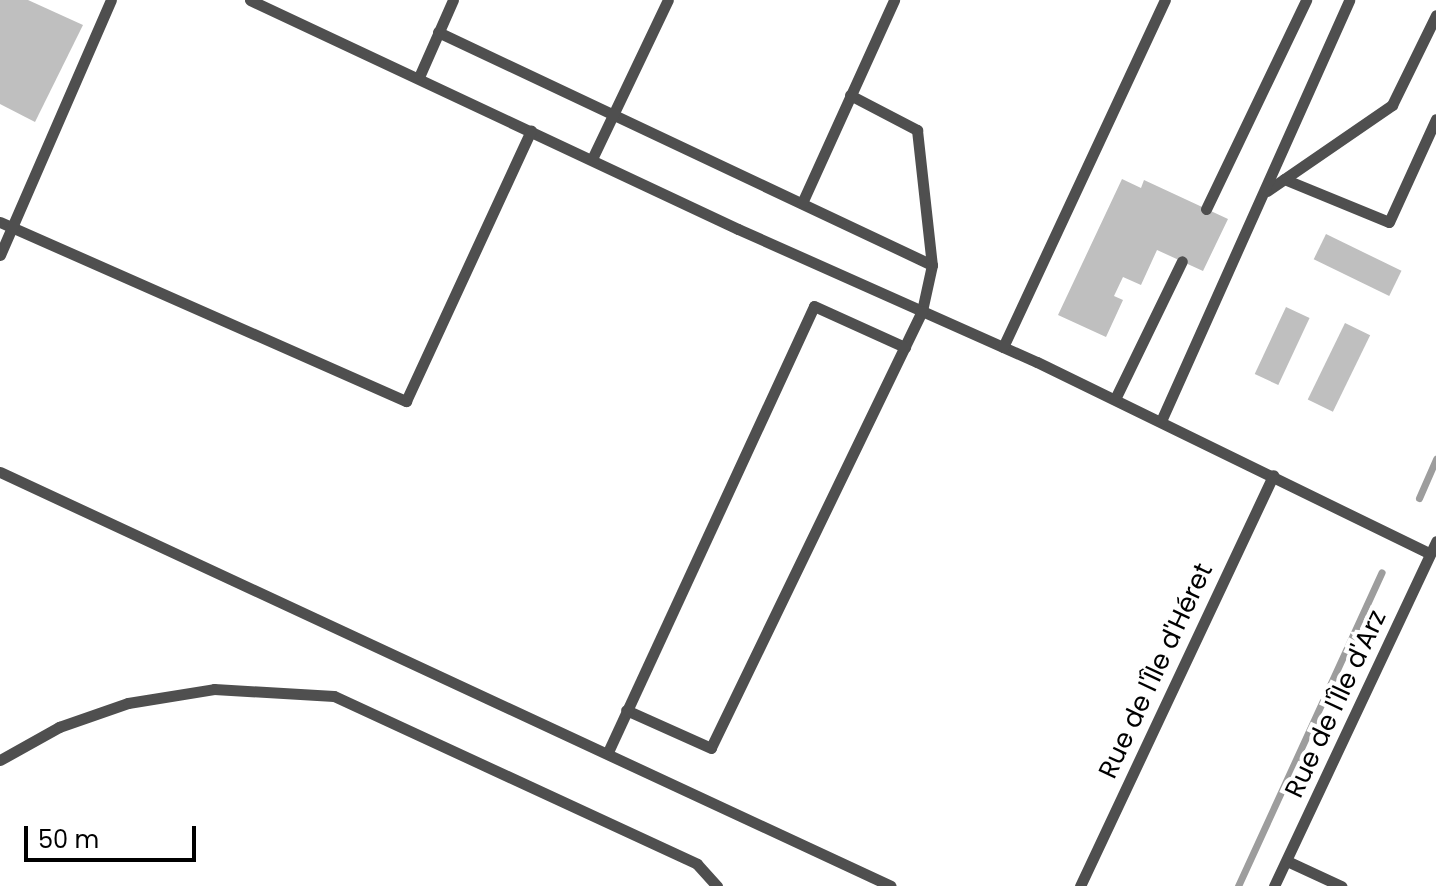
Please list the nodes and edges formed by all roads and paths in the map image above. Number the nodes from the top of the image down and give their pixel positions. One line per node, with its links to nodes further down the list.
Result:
1 (111, 0): 22 (lane)
2 (250, 0): 11 (lane)
3 (453, 0): 10 (lane)
4 (668, 0): 13 (lane)
5 (894, 0): 12 (lane)
6 (1165, 0): 28 (lane)
7 (1306, 0): 20 (lane)
8 (1349, 0): 18 (lane)
9 (1436, 15): 17 (lane)
10 (438, 32): 11 (lane); 13 (lane)
11 (419, 77): 15 (lane)
12 (850, 95): 19 (lane); 25 (lane)
13 (614, 114): 16 (lane); 19 (lane)
14 (1436, 119): 17 (lane)
15 (531, 130): 16 (lane); 22 (lane)
16 (592, 159): 26 (lane)
17 (1284, 179): 18 (lane)
18 (1266, 191): 30 (lane)
19 (802, 203): 25 (lane)
20 (1206, 209)
21 (0, 222): 22 (lane)
22 (12, 227): 23 (lane)
23 (0, 255)
24 (1182, 261): 29 (lane)
25 (932, 265): 26 (lane)
26 (922, 311): 27 (lane); 28 (lane)
27 (905, 347): 35 (lane); 35 (lane)
28 (1003, 347): 29 (lane)
29 (1115, 399): 30 (lane)
30 (1161, 421): 32 (lane)
31 (0, 472): 36 (lane)
32 (1273, 475): 34 (lane); 41 (lane, Rue de l'Île d'Héret)
33 (1436, 541): 34 (lane, Rue de l'Île d'Arz)
34 (1430, 554): 38 (lane, Rue de l'Île d'Arz)
35 (626, 710): 36 (lane)
36 (608, 752): 40 (lane)
37 (0, 760): 39 (lane)
38 (1287, 861): 42 (lane, Rue de l'Île d'Arz); 43 (lane)
39 (717, 886)
40 (891, 886)
41 (1080, 886)
42 (1274, 886)
43 (1341, 886)

